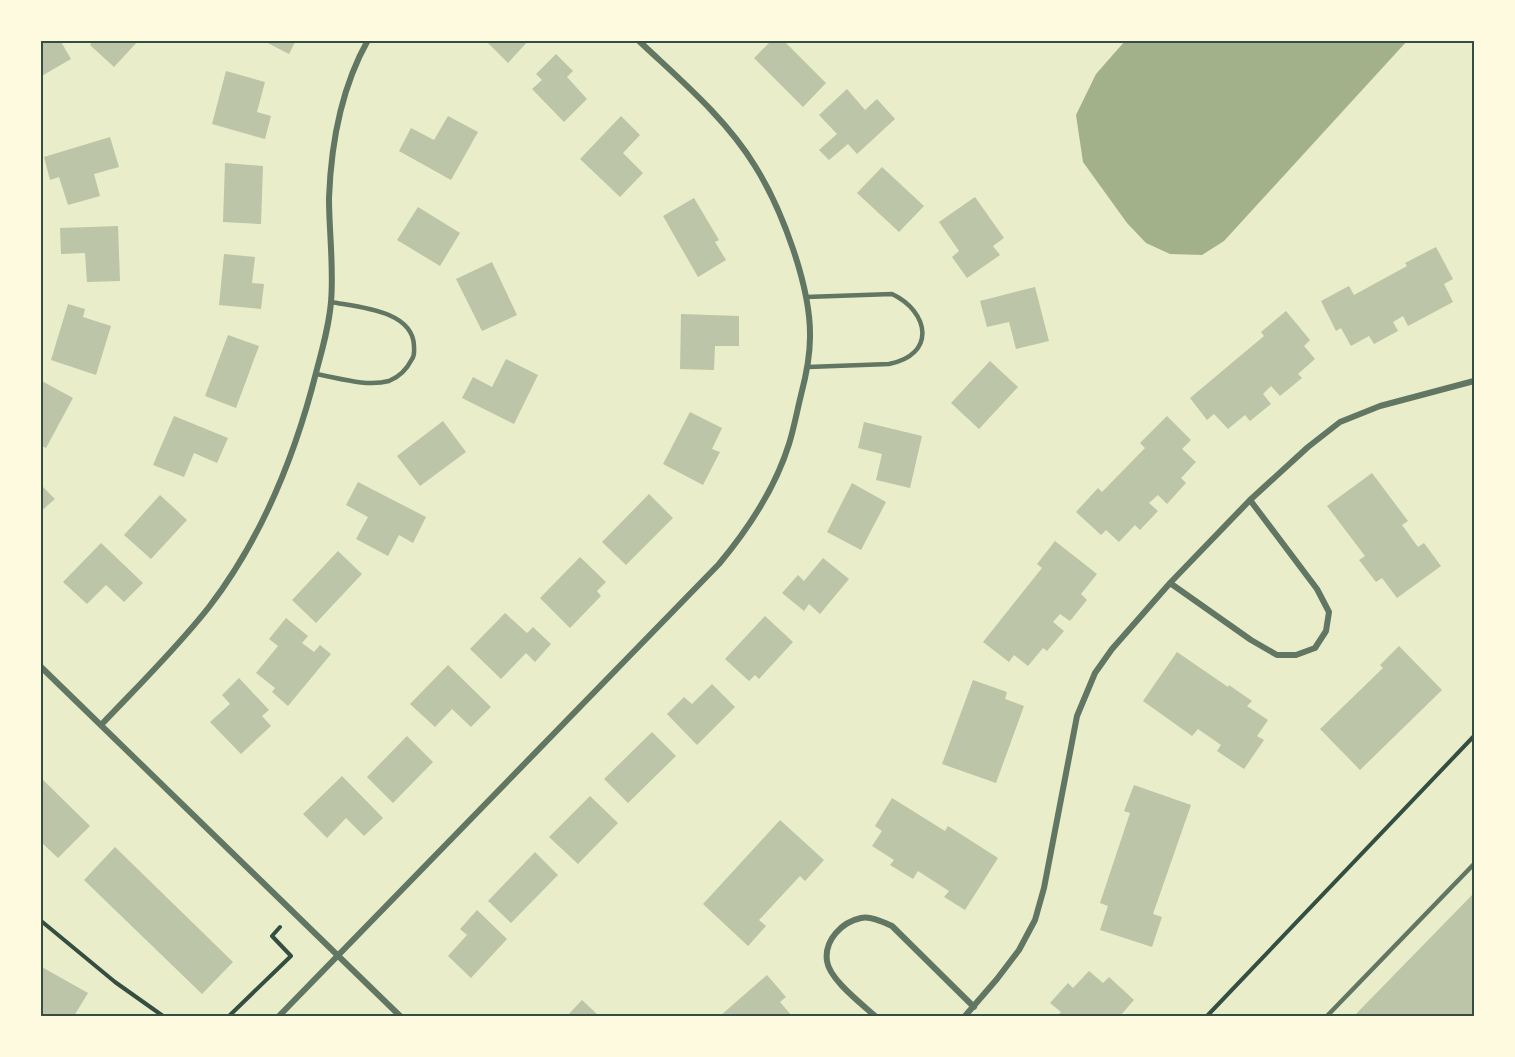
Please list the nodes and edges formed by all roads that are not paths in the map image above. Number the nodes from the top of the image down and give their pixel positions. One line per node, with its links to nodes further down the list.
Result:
1 (368, 40): 4 (street)
2 (638, 40): 3 (street)
3 (806, 297): 5 (street); 5 (lane)
4 (331, 302): 6 (street); 6 (lane)
5 (808, 367): 13 (street)
6 (316, 374): 11 (street)
7 (1474, 381): 8 (street)
8 (1250, 500): 9 (street); 9 (street)
9 (1170, 583): 14 (street)
10 (40, 666): 11 (street)
11 (102, 724): 13 (street)
12 (1474, 864): 19 (lane)
13 (338, 956): 15 (street); 16 (street)
14 (974, 1007): 17 (street); 18 (street)
15 (279, 1017)
16 (400, 1017)
17 (875, 1017)
18 (964, 1017)
19 (1328, 1017)

